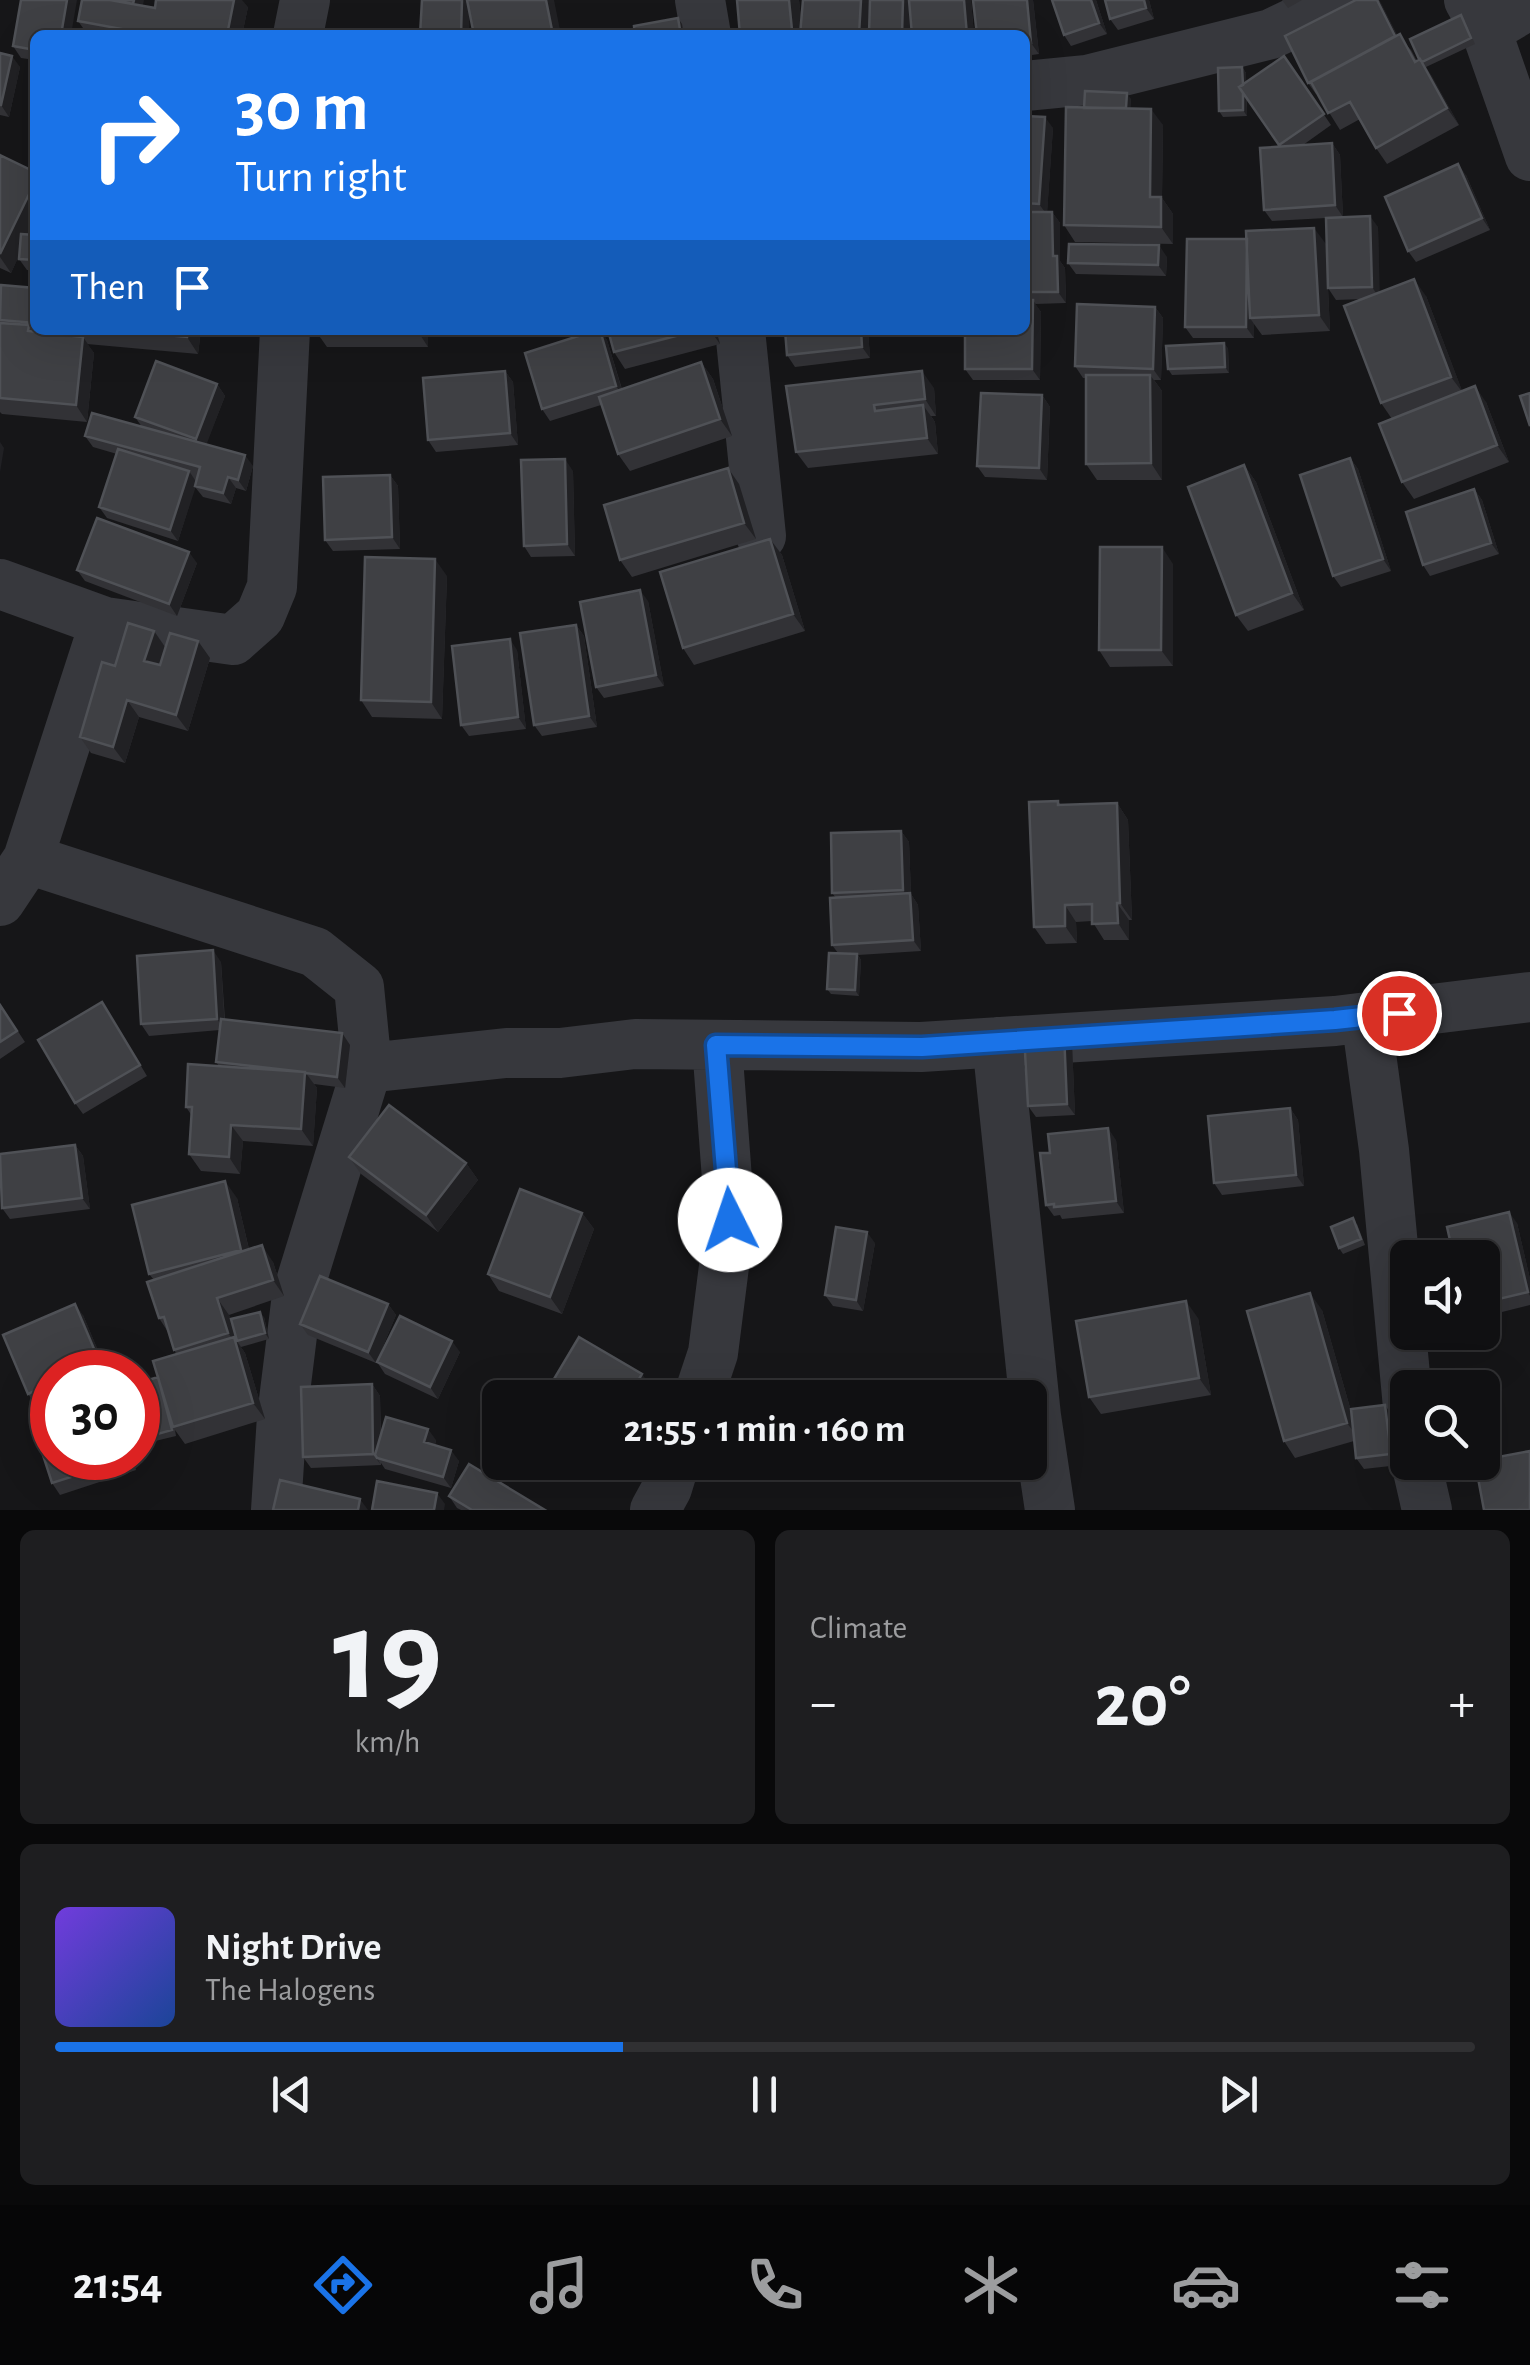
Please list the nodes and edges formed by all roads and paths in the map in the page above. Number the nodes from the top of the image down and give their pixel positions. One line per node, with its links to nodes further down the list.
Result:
1 (305, 0): 6 (street)
2 (700, 0): 7 (street)
3 (1342, 0): 8 (street)
4 (1530, 4): 5 (street)
5 (1477, 15): 9 (street)
6 (299, 30)
7 (705, 30)
8 (1030, 86)
9 (1530, 156)
10 (285, 335): 14 (street)
11 (741, 335): 12 (street)
12 (761, 536)
13 (0, 584): 14 (street)
14 (105, 622): 15 (street)
15 (28, 860): 16 (street); 21 (street)
16 (0, 901)
17 (1530, 997): 18 (street)
18 (1366, 1017): 19 (street); 22 (street)
19 (997, 1042): 20 (street); 28 (street)
20 (716, 1045): 21 (street); 23 (street)
21 (367, 1068): 26 (street)
22 (1405, 1370)
23 (704, 1380)
24 (669, 1480): 27 (street)
25 (1420, 1480): 29 (street)
26 (276, 1510)
27 (655, 1510)
28 (1050, 1510)
29 (1427, 1510)

